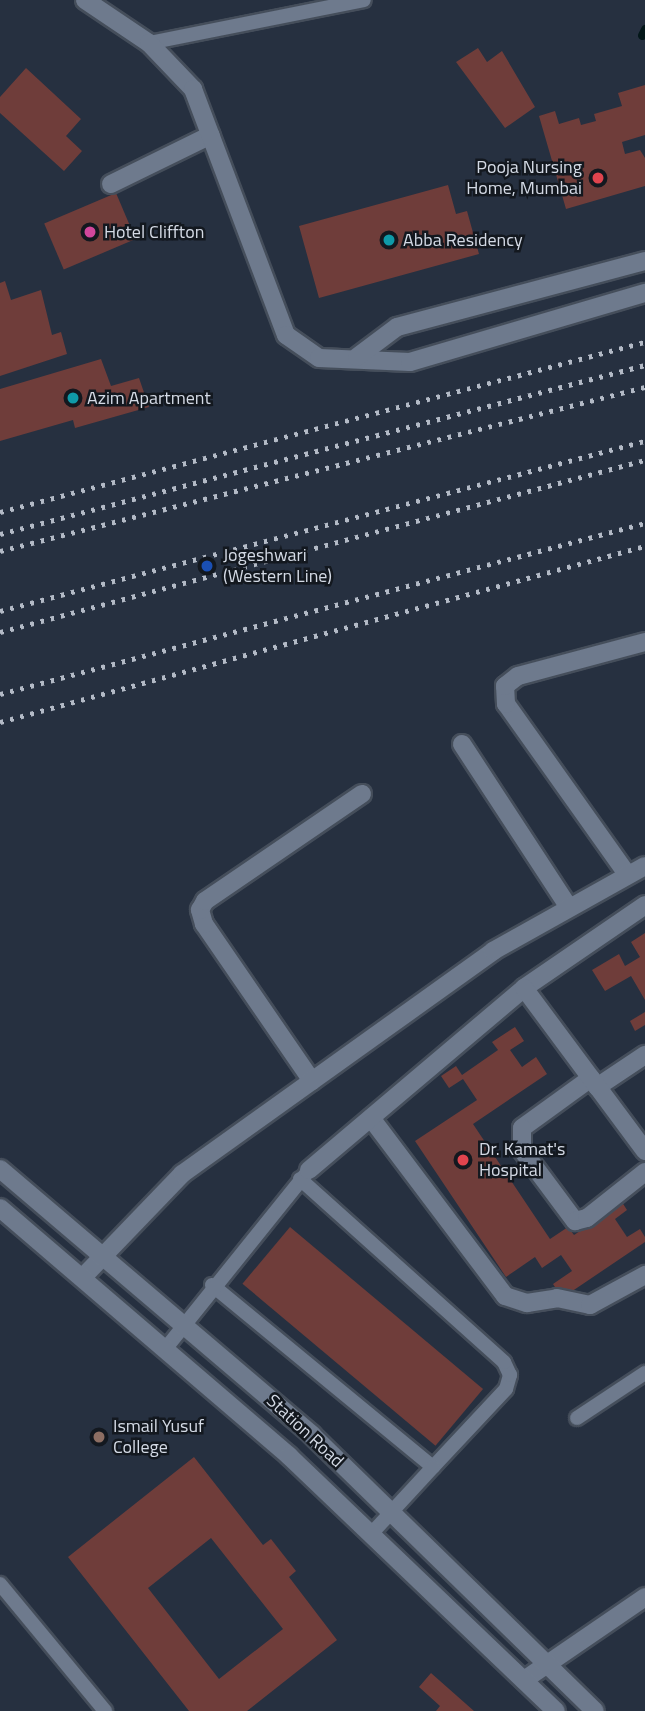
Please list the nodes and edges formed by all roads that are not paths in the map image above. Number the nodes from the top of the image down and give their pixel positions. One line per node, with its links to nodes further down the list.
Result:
1 (85, 0): 3 (street)
2 (364, 0): 3 (lane)
3 (149, 43): 4 (street)
4 (211, 135): 5 (street); 10 (street)
5 (111, 184)
6 (645, 261): 7 (street)
7 (554, 285): 9 (street); 10 (street)
8 (645, 293): 9 (street)
9 (565, 316): 10 (street)
10 (357, 357)
11 (645, 642): 15 (street)
12 (462, 744): 17 (street)
13 (362, 794): 20 (street)
14 (645, 866): 15 (street)
15 (627, 874): 17 (street)
16 (645, 905): 18 (street)
17 (568, 906): 20 (street)
18 (524, 988): 21 (street); 22 (street)
19 (645, 1055): 21 (street)
20 (312, 1081): 28 (street)
21 (594, 1082): 23 (street); 25 (street)
22 (371, 1118): 26 (street); 29 (street)
23 (645, 1150)
24 (0, 1169): 28 (street, Station Road)
25 (645, 1172)
26 (305, 1175): 31 (lane); 36 (lane)
27 (0, 1208): 30 (street, Station Road)
28 (98, 1256): 30 (street); 32 (street, Station Road)
29 (645, 1275)
30 (83, 1277): 33 (street, Station Road)
31 (212, 1285): 32 (lane); 36 (lane)
32 (184, 1323): 33 (lane); 37 (street, Station Road)
33 (166, 1348): 38 (street, Station Road)
34 (645, 1373): 35 (lane)
35 (577, 1418)
36 (433, 1467): 37 (lane)
37 (391, 1512): 38 (lane); 41 (street, Station Road)
38 (371, 1534): 42 (street, Station Road)
39 (0, 1584): 43 (lane)
40 (645, 1598): 41 (street)
41 (545, 1664): 42 (street); 45 (street, Station Road)
42 (524, 1680): 44 (street, Station Road)
43 (105, 1711)
44 (556, 1711)
45 (596, 1711)

